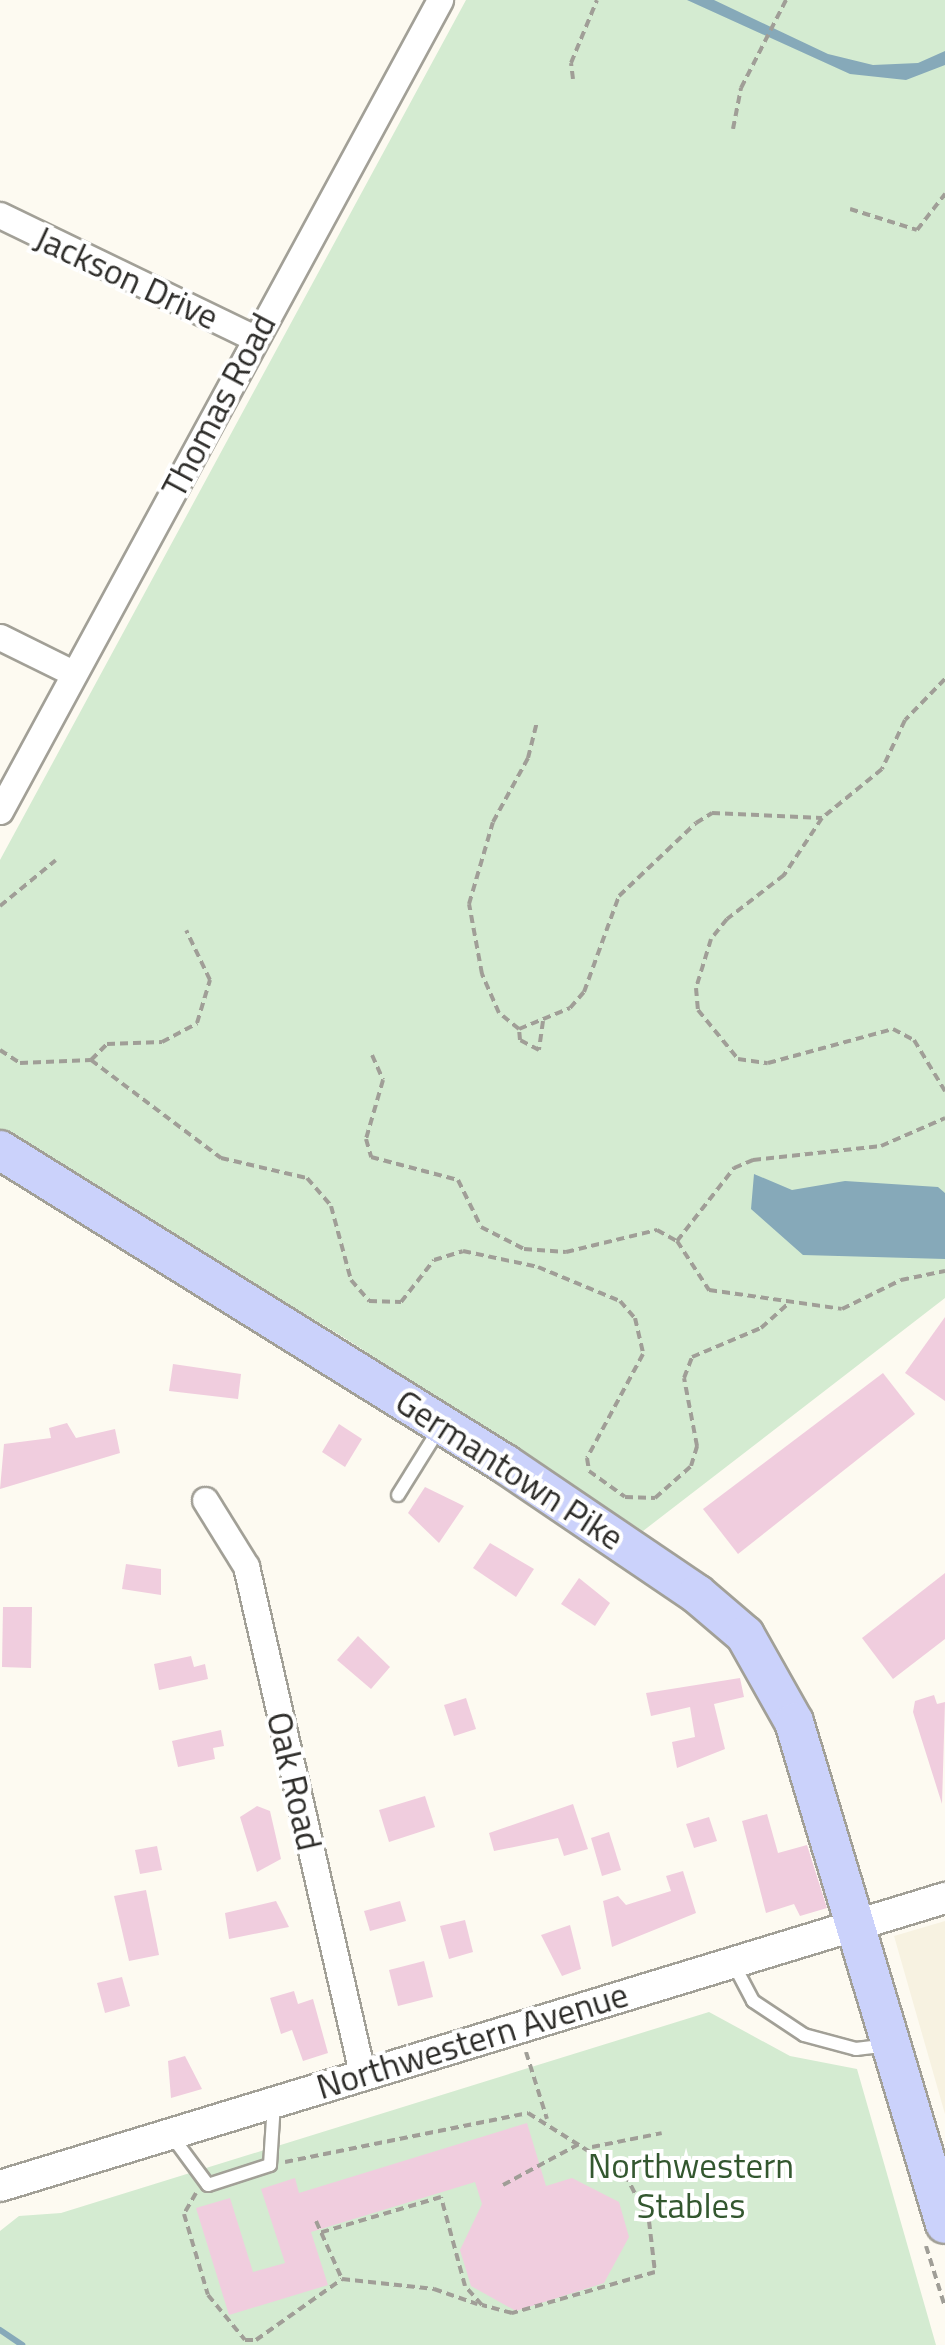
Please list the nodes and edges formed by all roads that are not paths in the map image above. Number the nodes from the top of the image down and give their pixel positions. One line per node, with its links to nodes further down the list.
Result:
1 (440, 0): 3 (street, Thomas Road)
2 (0, 215): 3 (street, Jackson Drive)
3 (254, 338): 5 (street, Thomas Road)
4 (0, 638): 5 (street)
5 (73, 673): 6 (street, Thomas Road)
6 (0, 812)
7 (0, 1150): 8 (main road, Germantown Pike)
8 (442, 1424): 9 (lane); 12 (main road, Germantown Pike)
9 (398, 1494)
10 (205, 1500): 15 (street, Oak Road)
11 (945, 1898): 12 (street, Northwestern Avenue)
12 (856, 1926): 13 (street, Northwestern Avenue); 14 (main road, Germantown Pike)
13 (732, 1961): 14 (lane); 15 (street, Northwestern Avenue)
14 (890, 2044): 19 (main road, Germantown Pike)
15 (362, 2073): 16 (street, Northwestern Avenue)
16 (274, 2100): 17 (street, Northwestern Avenue); 17 (lane)
17 (169, 2133): 18 (street, Northwestern Avenue)
18 (0, 2186)
19 (945, 2224)

